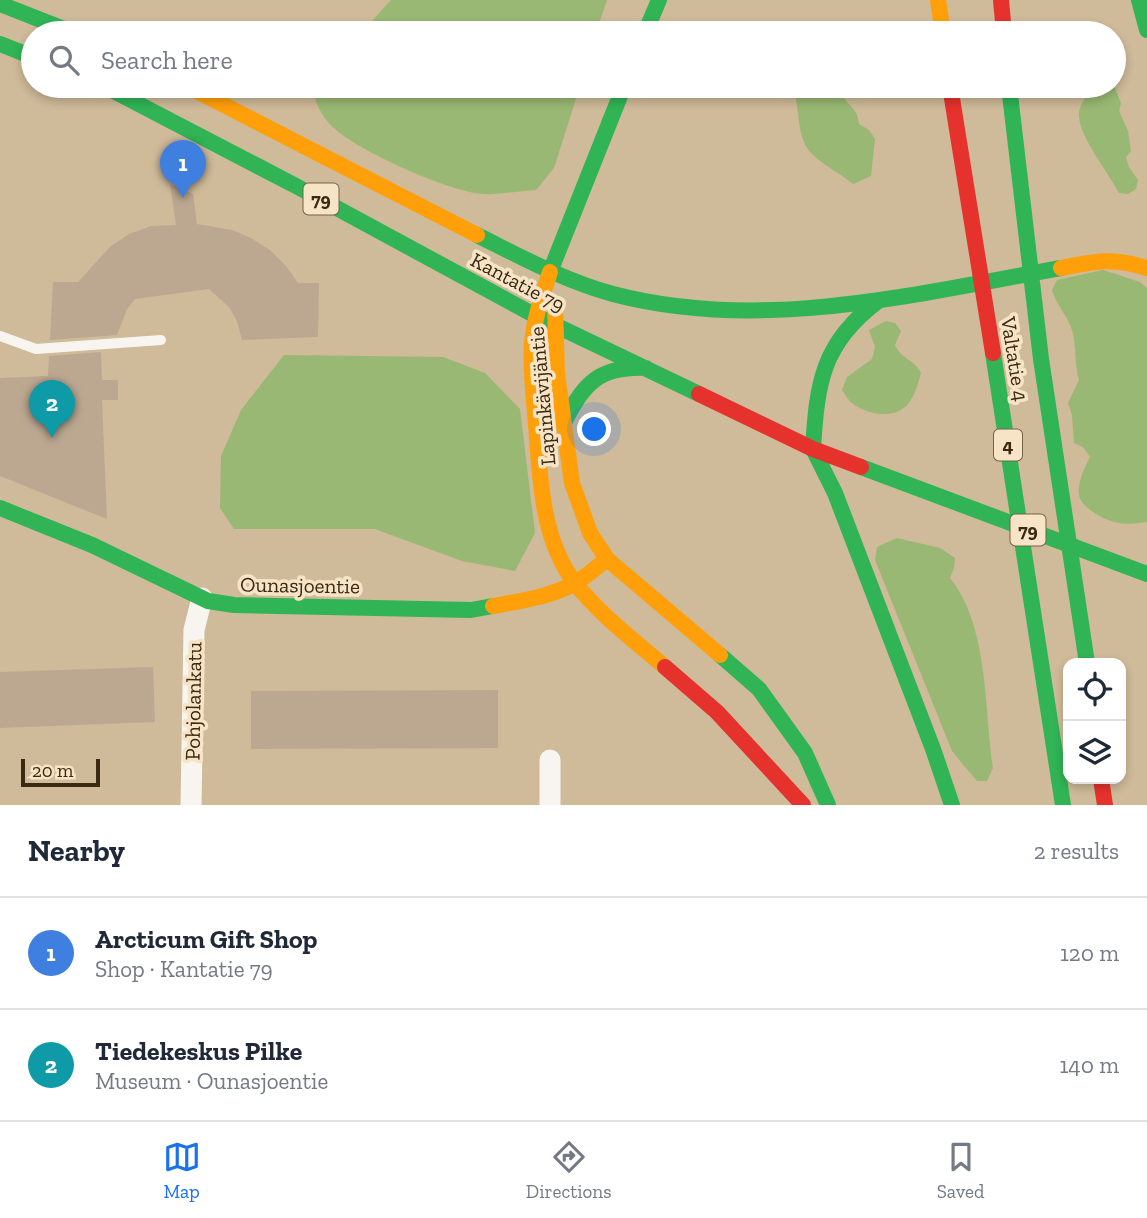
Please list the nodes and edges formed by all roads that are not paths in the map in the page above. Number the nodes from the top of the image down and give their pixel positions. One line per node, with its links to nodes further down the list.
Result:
1 (659, 0): 7 (main road)
2 (938, 0): 8 (main road)
3 (1001, 0): 9 (main road)
4 (1139, 0): 10 (main road)
5 (0, 4): 6 (main road)
6 (43, 21)
7 (650, 21)
8 (941, 21)
9 (1003, 21)
10 (1147, 30)
11 (0, 44): 12 (main road)
12 (21, 52)
13 (127, 98): 21 (main road, Kantatie 79 / 79)
14 (210, 98): 19 (main road, Kantatie 79 / 79)
15 (619, 98): 19 (main road)
16 (952, 98): 41 (main road, Valtatie 4 / 4)
17 (1010, 98): 33 (main road, Valtatie 4 / 4)
18 (1147, 268): 20 (main road, 79)
19 (550, 272): 20 (main road, Kantatie 79 / 79); 21 (main road, Lapinkävijäntie); 22 (main road, Lapinkävijäntie)
20 (886, 299): 27 (main road)
21 (536, 316): 22 (main road, Kantatie 79 / 79); 31 (main road, Lapinkävijäntie)
22 (557, 326): 25 (main road, Kantatie 79 / 79); 26 (main road, Lapinkävijäntie)
23 (0, 336): 24 (lane)
24 (161, 340)
25 (646, 368): 26 (main road); 27 (main road, Kantatie 79 / 79)
26 (564, 423): 29 (main road, Lapinkävijäntie)
27 (813, 449): 30 (main road, Kantatie 79 / 79); 40 (main road)
28 (0, 508): 32 (main road, Ounasjoentie)
29 (607, 559): 31 (main road, Ounasjoentie); 39 (main road, Lapinkävijäntie)
30 (1140, 571)
31 (575, 583): 32 (main road, Ounasjoentie); 38 (main road, Lapinkävijäntie)
32 (202, 598): 36 (street, Pohjolankatu)
33 (1086, 658)
34 (550, 760): 37 (street)
35 (1102, 784): 42 (main road)
36 (191, 805)
37 (550, 805)
38 (803, 805)
39 (828, 805)
40 (952, 805)
41 (1063, 805)
42 (1105, 805)

